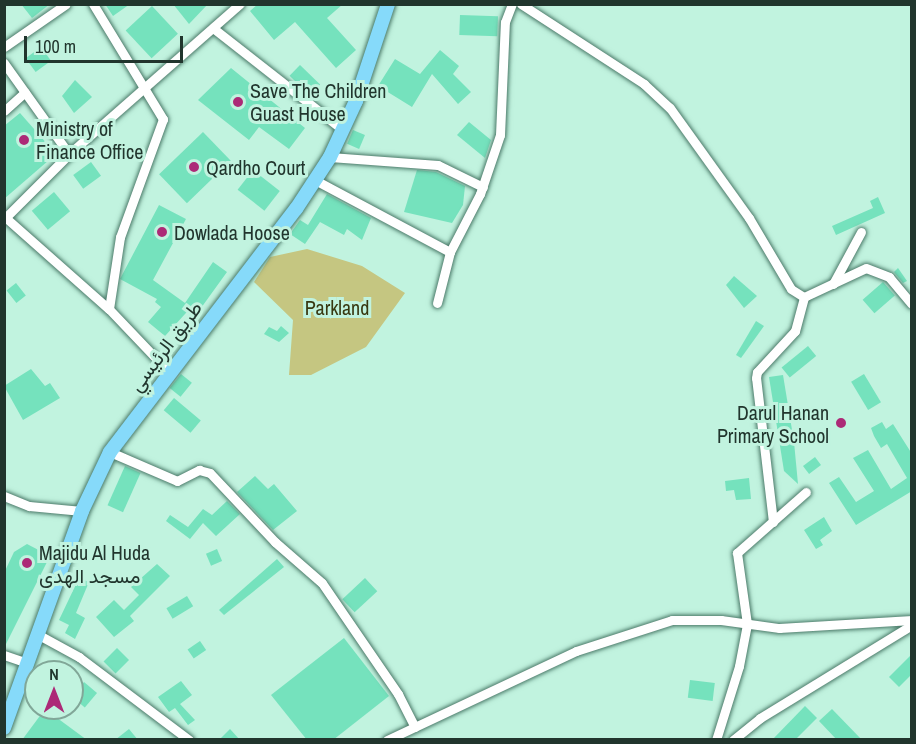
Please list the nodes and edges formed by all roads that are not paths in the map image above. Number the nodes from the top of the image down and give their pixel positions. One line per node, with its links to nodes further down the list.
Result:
1 (66, 4): 8 (street)
2 (93, 4): 10 (street)
3 (240, 4): 7 (street)
4 (388, 4): 13 (main road, طريق الرئيسي)
5 (512, 4): 17 (street)
6 (521, 4): 22 (street)
7 (213, 28): 10 (street); 13 (street)
8 (4, 47)
9 (4, 63): 11 (street)
10 (145, 86): 14 (street); 25 (street)
11 (25, 92): 12 (street); 14 (street)
12 (4, 111)
13 (342, 130): 15 (main road, طريق الرئيسي)
14 (69, 154): 18 (street)
15 (330, 157): 16 (main road, طريق الرئيسي); 17 (street)
16 (315, 180): 20 (street); 26 (main road, طريق الرئيسي)
17 (483, 187): 20 (street)
18 (5, 219): 25 (street)
19 (861, 232): 21 (street)
20 (450, 252): 23 (street)
21 (832, 286): 22 (street); 24 (street)
22 (804, 297): 31 (street)
23 (437, 303)
24 (912, 304)
25 (110, 309): 26 (street)
26 (169, 372): 27 (main road, طريق الرئيسي)
27 (110, 452): 30 (main road, طريق الرئيسي); 40 (street)
28 (806, 492): 31 (street)
29 (4, 496): 30 (street)
30 (82, 511): 35 (main road, طريق الرئيسي)
31 (773, 522): 33 (street)
32 (912, 620): 33 (street)
33 (747, 624): 40 (street); 44 (street)
34 (912, 625): 45 (street)
35 (37, 634): 37 (main road, طريق الرئيسي); 42 (street)
36 (4, 655): 38 (street)
37 (28, 660)
38 (24, 662)
39 (24, 671): 41 (main road, طريق الرئيسي)
40 (415, 727): 43 (street)
41 (4, 728)
42 (189, 740)
43 (387, 740)
44 (716, 740)
45 (733, 740)

